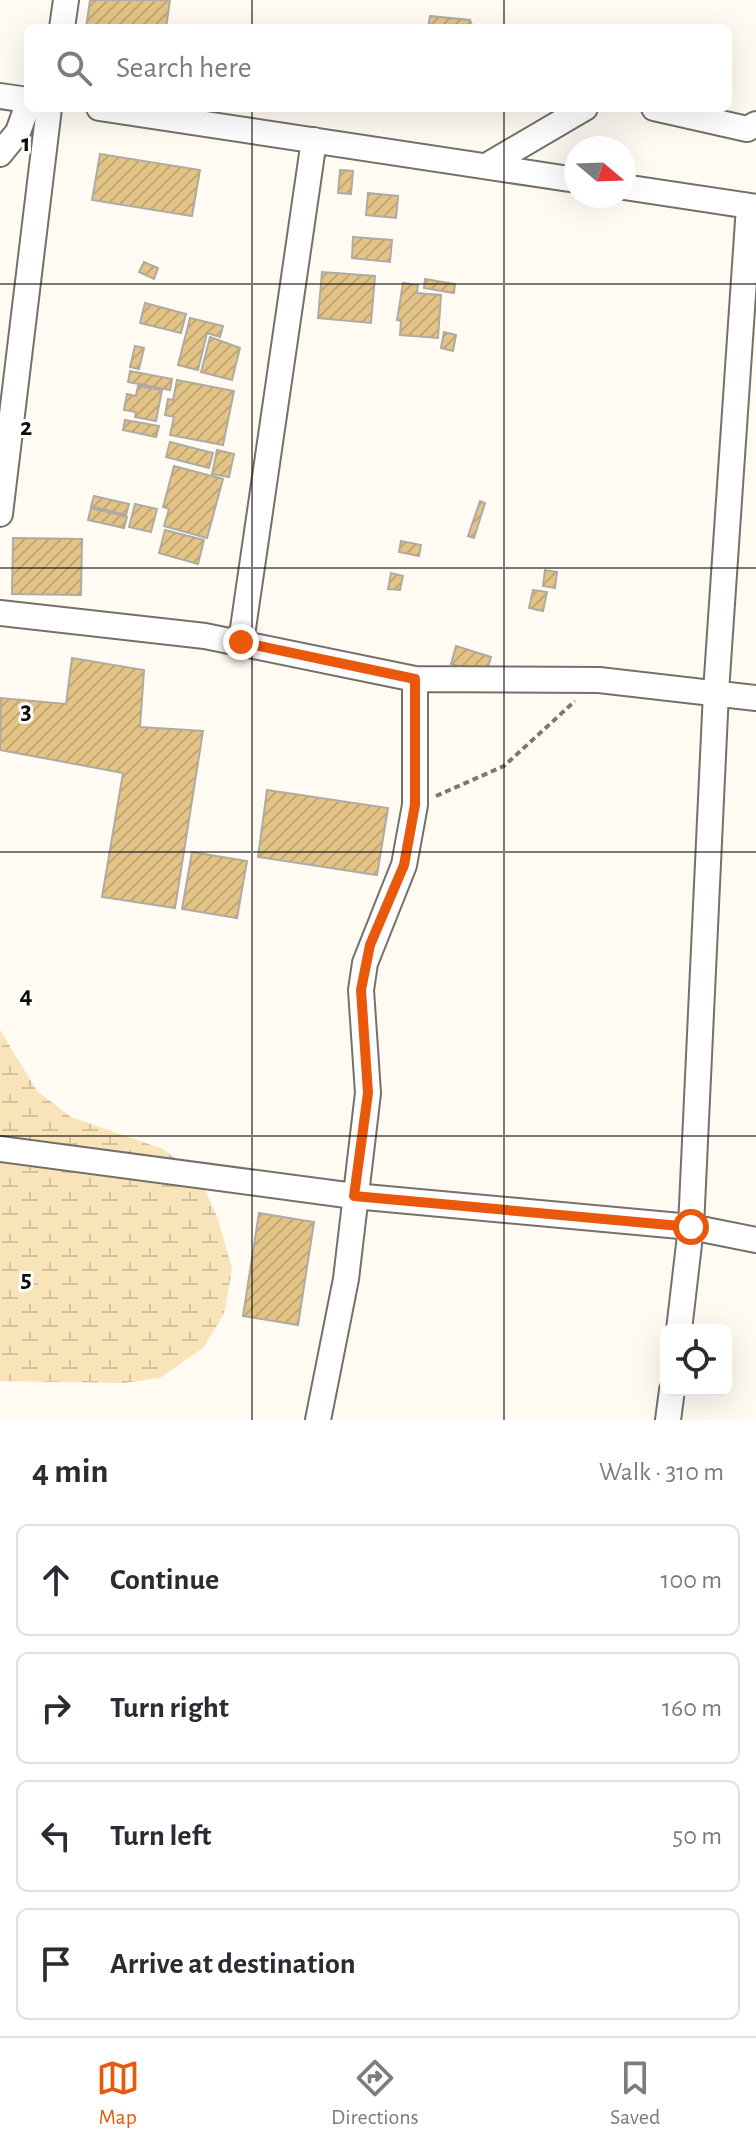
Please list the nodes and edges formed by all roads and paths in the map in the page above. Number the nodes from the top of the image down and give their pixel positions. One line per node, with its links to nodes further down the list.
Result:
1 (66, 0): 2 (street)
2 (63, 24)
3 (0, 96): 4 (street)
4 (24, 101)
5 (25, 112): 12 (street)
6 (49, 112): 17 (street)
7 (126, 112): 11 (street)
8 (578, 112): 13 (street)
9 (672, 112): 10 (street)
10 (756, 124)
11 (314, 140): 13 (street); 19 (street)
12 (0, 154)
13 (486, 166): 14 (street)
14 (564, 178)
15 (636, 189): 16 (street)
16 (752, 206): 22 (street)
17 (0, 514)
18 (0, 613): 19 (street)
19 (241, 642): 20 (street)
20 (415, 679): 21 (street); 24 (street)
21 (599, 680): 22 (street); 24 (path)
22 (716, 692): 23 (street); 27 (street)
23 (756, 698)
24 (415, 805): 26 (street)
25 (0, 1149): 26 (street)
26 (354, 1196): 27 (street); 31 (street)
27 (691, 1227): 28 (street); 29 (street)
28 (756, 1240)
29 (680, 1324)
30 (671, 1396): 32 (street)
31 (318, 1420)
32 (668, 1420)

